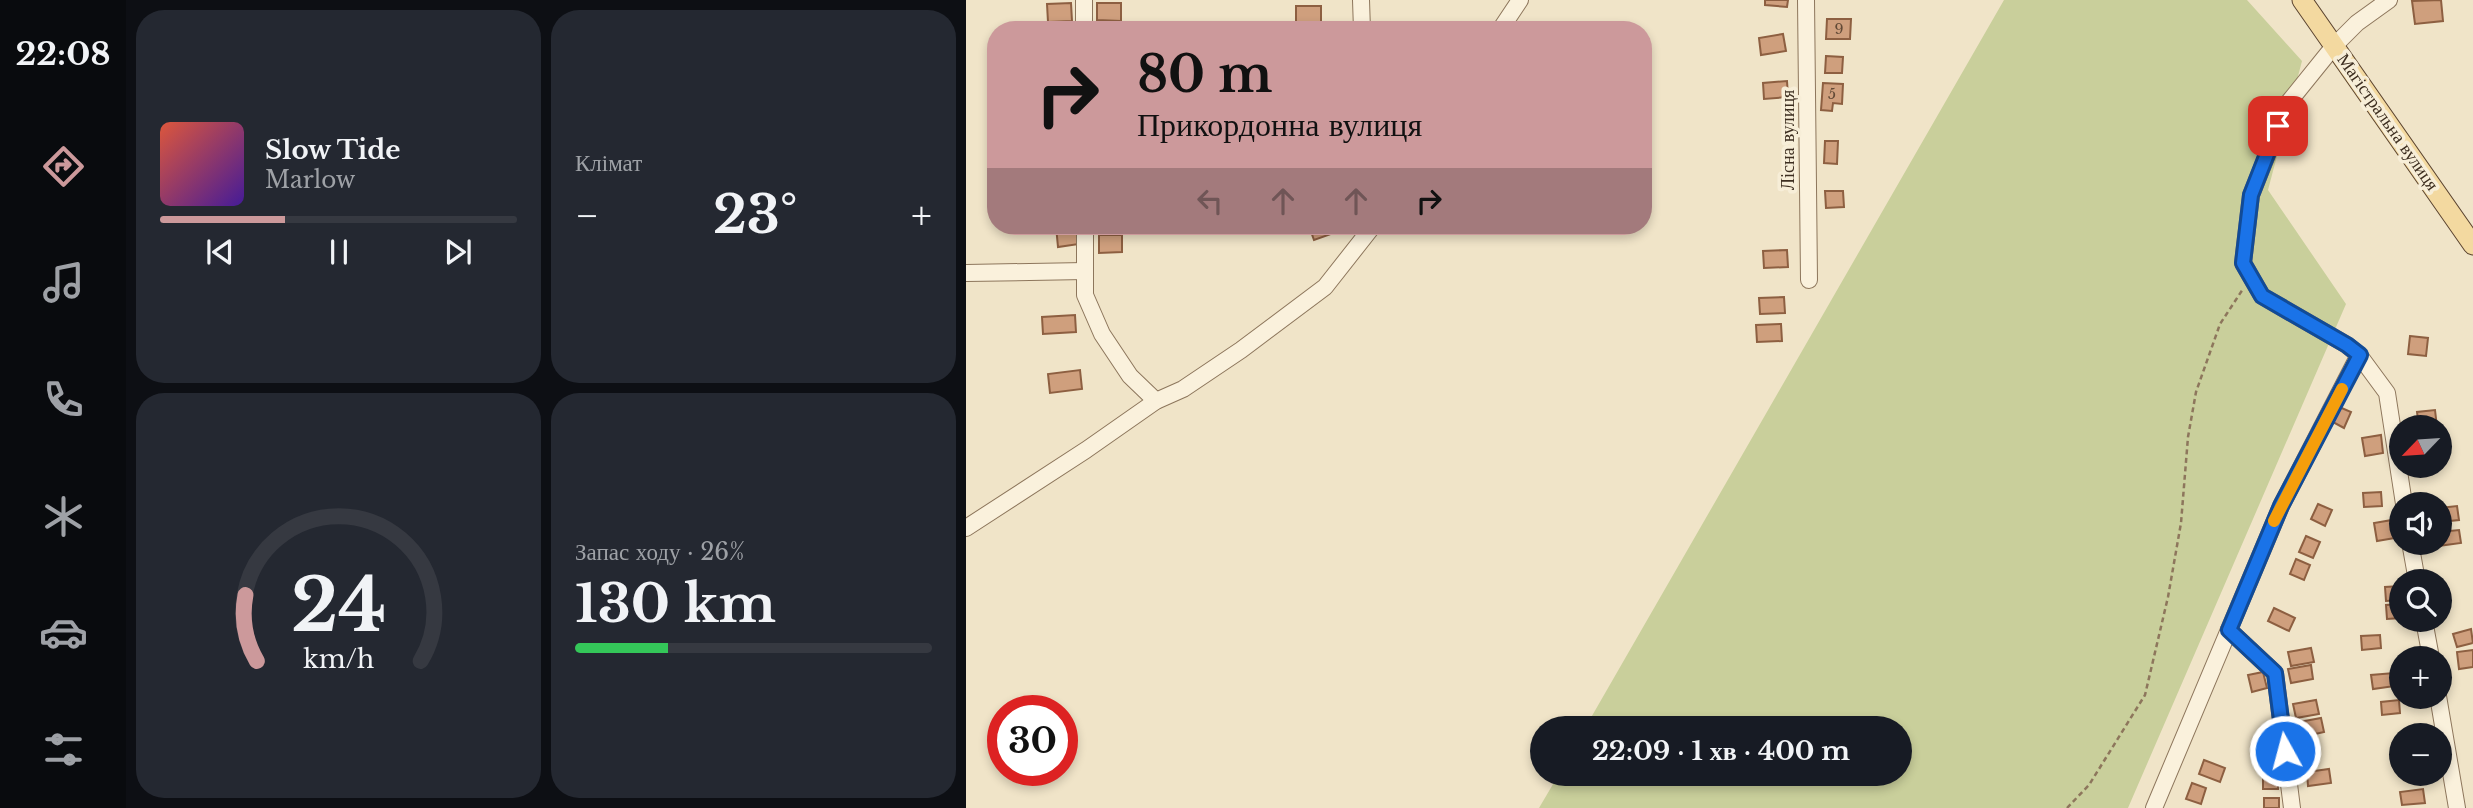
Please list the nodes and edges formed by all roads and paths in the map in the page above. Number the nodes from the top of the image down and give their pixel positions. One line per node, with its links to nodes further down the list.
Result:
1 (1084, 0): 7 (street)
2 (1361, 0): 8 (street)
3 (1520, 0): 9 (street)
4 (1806, 0): 19 (street, Лісна вулиця)
5 (2302, 0): 10 (main road, Магістральна вулиця)
6 (2389, 0): 10 (street)
7 (1084, 21)
8 (1362, 21)
9 (1506, 21)
10 (2334, 46): 15 (main road, Магістральна вулиця); 18 (street)
11 (1085, 235): 16 (street)
12 (1357, 235): 14 (street)
13 (1366, 235): 14 (street)
14 (1359, 244): 21 (street)
15 (2473, 245)
16 (1085, 271): 17 (street); 21 (street)
17 (966, 273)
18 (2251, 277): 20 (street); 26 (path)
19 (1808, 280)
20 (2360, 355): 22 (street); 24 (street)
21 (1156, 401): 23 (street)
22 (2402, 492)
23 (966, 528)
24 (2229, 630): 27 (street); 28 (street)
25 (2440, 709): 29 (street)
26 (2067, 808)
27 (2154, 808)
28 (2292, 808)
29 (2457, 808)

